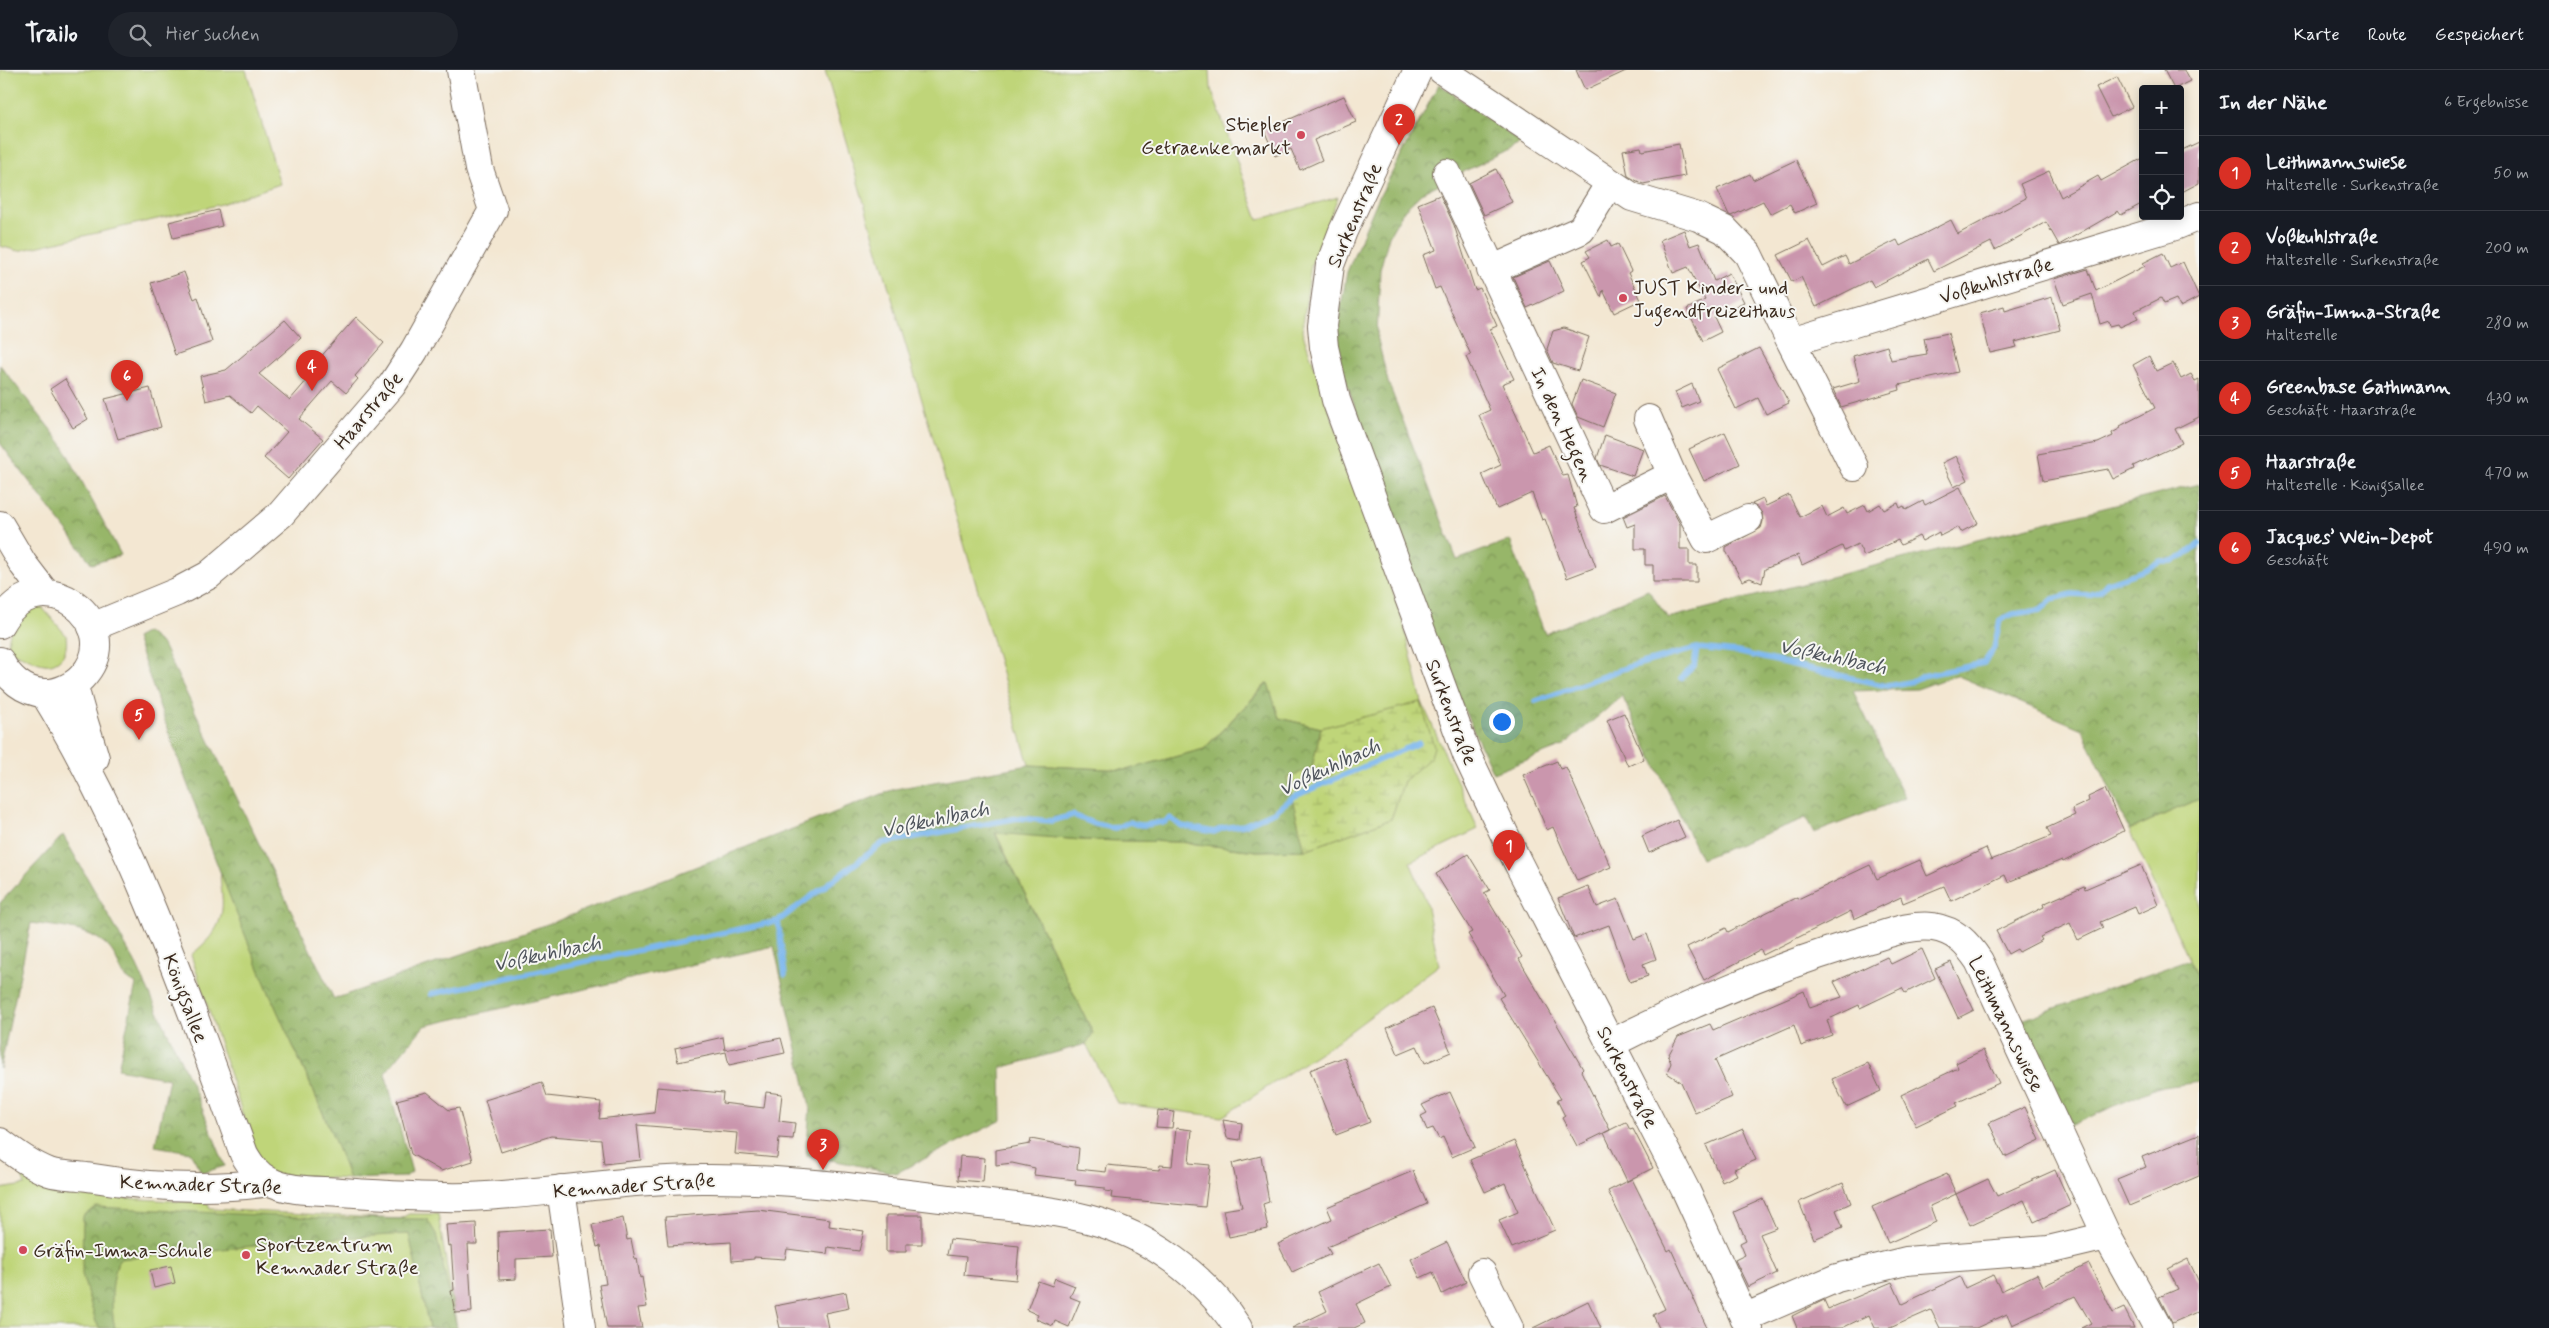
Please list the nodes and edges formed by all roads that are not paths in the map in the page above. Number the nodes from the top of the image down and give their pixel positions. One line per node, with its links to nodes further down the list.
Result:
1 (461, 70): 16 (street, Haarstraße)
2 (1418, 70): 21 (street, Surkenstraße)
3 (1442, 70): 5 (street)
4 (1447, 172): 7 (street, In den Hegen)
5 (1610, 183): 7 (street); 8 (street)
6 (2199, 216): 8 (street, Voßkuhlstraße)
7 (1491, 270): 11 (street, In den Hegen)
8 (1791, 342): 10 (street)
9 (1648, 419): 11 (street)
10 (1854, 467)
11 (1672, 476): 12 (street)
12 (1748, 519)
13 (0, 526): 14 (street)
14 (46, 594): 15 (street); 16 (street)
15 (2, 612)
16 (92, 627): 18 (street)
17 (2, 668): 19 (street)
18 (74, 685): 19 (street); 20 (street, Königsallee)
19 (44, 693): 20 (street, Königsallee)
20 (108, 808): 23 (street, Königsallee)
21 (1610, 1044): 25 (street, Leithmannswiese); 27 (street, Surkenstraße)
22 (0, 1142): 23 (street, Kemnader Straße)
23 (270, 1182): 24 (street, Kemnader Straße)
24 (561, 1189): 29 (street); 30 (street, Kemnader Straße)
25 (2107, 1236): 27 (street); 31 (street, Leithmannswiese)
26 (1482, 1273): 28 (street)
27 (1747, 1323)
28 (1518, 1327)
29 (581, 1328)
30 (1238, 1328)
31 (2158, 1328)

